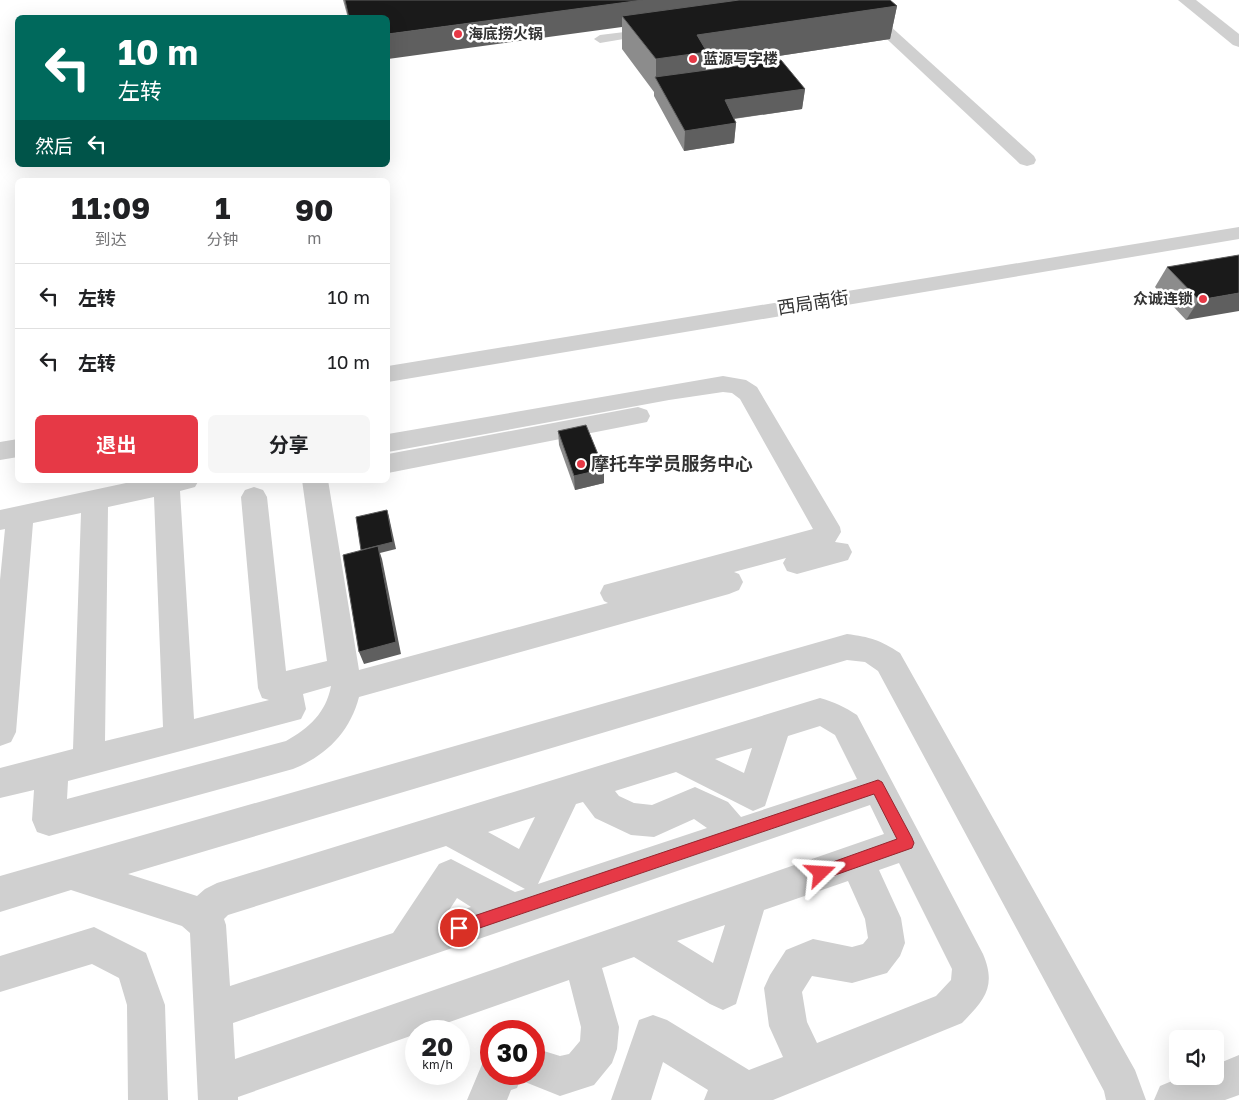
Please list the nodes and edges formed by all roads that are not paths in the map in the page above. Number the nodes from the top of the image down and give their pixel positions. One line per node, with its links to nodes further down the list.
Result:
1 (874, 0): 3 (lane)
2 (1186, 0): 6 (street)
3 (856, 2): 7 (street)
4 (659, 31): 5 (lane)
5 (600, 39)
6 (1239, 42)
7 (1027, 160)
8 (1239, 233): 9 (street, 西局南街)
9 (390, 374)
10 (390, 443): 21 (street)
11 (15, 448): 12 (street)
12 (0, 451)
13 (390, 464): 21 (street)
14 (172, 483): 18 (street)
15 (176, 483): 26 (street)
16 (315, 483): 22 (street)
17 (254, 496): 23 (street)
18 (95, 500): 19 (street); 28 (street)
19 (10, 518): 25 (street)
20 (838, 552): 21 (street)
21 (615, 594): 22 (street)
22 (345, 678): 23 (street); 29 (street)
23 (287, 684): 26 (street)
24 (775, 727): 27 (street); 27 (street); 31 (street)
25 (0, 732)
26 (179, 738): 28 (street)
27 (678, 757): 32 (street)
28 (89, 759): 29 (street)
29 (52, 769): 30 (street)
30 (0, 783)
31 (878, 787): 34 (street); 35 (street)
32 (578, 788): 33 (street); 33 (street); 34 (street)
33 (449, 829): 41 (street)
34 (735, 835): 40 (street)
35 (907, 843): 36 (street); 47 (street)
36 (857, 860): 39 (street); 47 (street)
37 (71, 873): 38 (street); 41 (street); 56 (street)
38 (0, 894)
39 (750, 899): 42 (street); 42 (street)
40 (512, 910): 43 (street); 43 (street)
41 (200, 918): 46 (street)
42 (638, 938): 44 (street)
43 (405, 946): 46 (street)
44 (581, 958): 48 (street); 51 (street)
45 (0, 974): 53 (street)
46 (213, 1011): 51 (street)
47 (808, 1066): 52 (street)
48 (545, 1071)
49 (1239, 1075): 57 (street)
50 (493, 1085): 54 (street)
51 (218, 1093)
52 (735, 1096): 55 (street)
53 (148, 1100)
54 (486, 1100)
55 (630, 1100)
56 (1126, 1100)
57 (1174, 1100)

